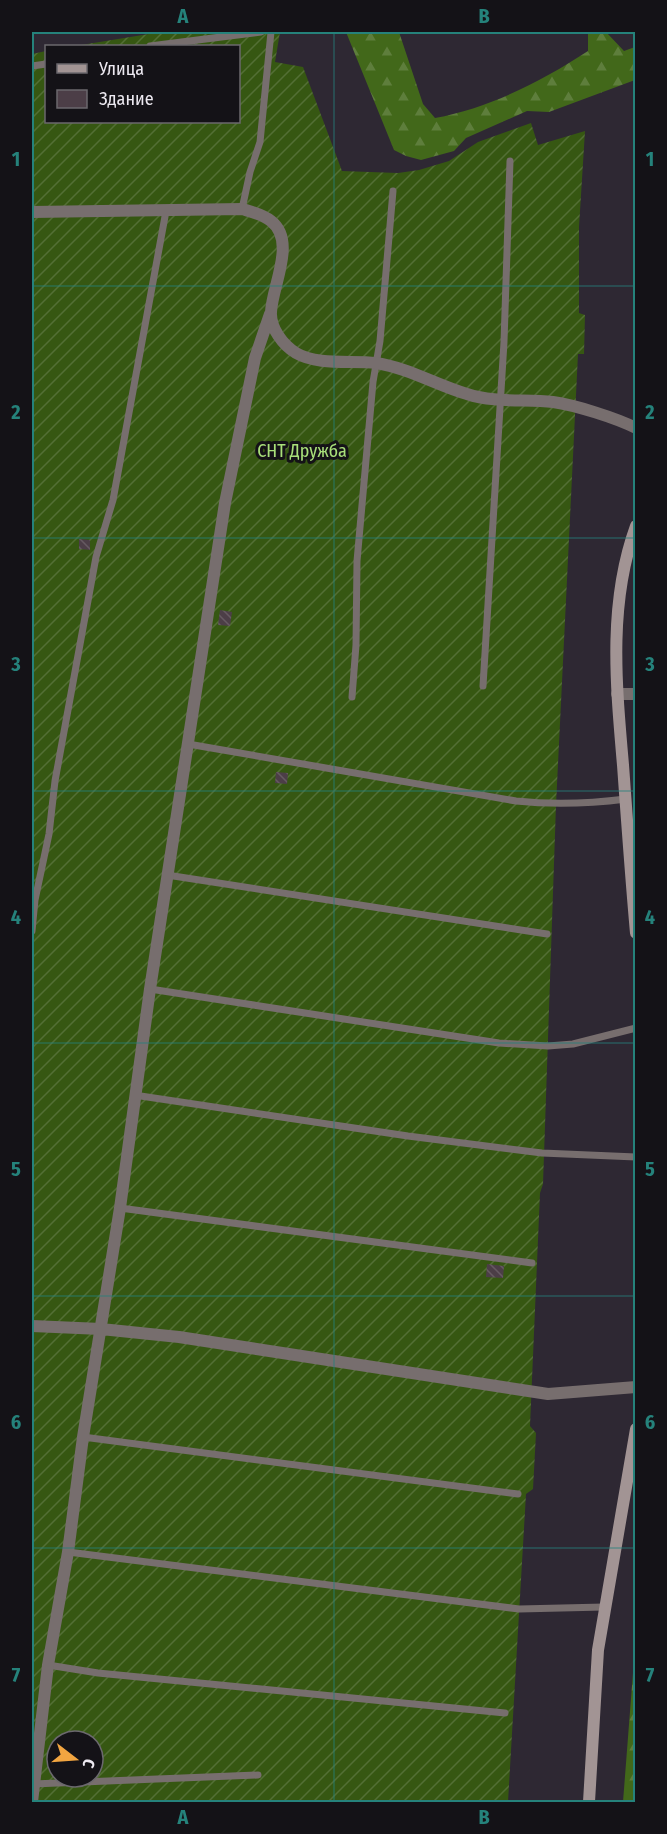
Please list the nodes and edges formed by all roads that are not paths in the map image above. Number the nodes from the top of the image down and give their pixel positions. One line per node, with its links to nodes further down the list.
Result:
1 (261, 32): 3 (lane)
2 (271, 32): 6 (lane)
3 (158, 45)
4 (510, 161): 11 (lane)
5 (393, 191): 10 (lane)
6 (242, 209): 7 (street); 9 (street)
7 (166, 211): 8 (street); 21 (lane)
8 (32, 212)
9 (270, 314): 10 (street); 18 (street)
10 (376, 363): 11 (street); 17 (lane)
11 (500, 399): 12 (street); 14 (lane)
12 (636, 428)
13 (636, 526): 15 (main road)
14 (483, 686)
15 (617, 694): 16 (street); 19 (main road)
16 (636, 694)
17 (352, 697)
18 (188, 744): 19 (lane); 20 (street)
19 (626, 799): 23 (main road)
20 (167, 875): 24 (lane); 25 (street)
21 (33, 900): 22 (lane)
22 (32, 931)
23 (636, 933)
24 (547, 934)
25 (150, 989): 26 (lane); 27 (street)
26 (636, 1028)
27 (134, 1095): 28 (lane); 29 (street)
28 (636, 1157)
29 (120, 1208): 30 (lane); 32 (street)
30 (532, 1263)
31 (32, 1326): 32 (street)
32 (101, 1329): 33 (street); 35 (street)
33 (636, 1387)
34 (636, 1429): 38 (main road)
35 (83, 1437): 36 (lane); 37 (street)
36 (518, 1494)
37 (68, 1552): 38 (lane); 39 (street)
38 (604, 1606): 44 (main road)
39 (48, 1665): 40 (lane); 42 (street)
40 (505, 1713)
41 (258, 1775): 42 (lane)
42 (33, 1784): 43 (street)
43 (32, 1803)
44 (589, 1803)

